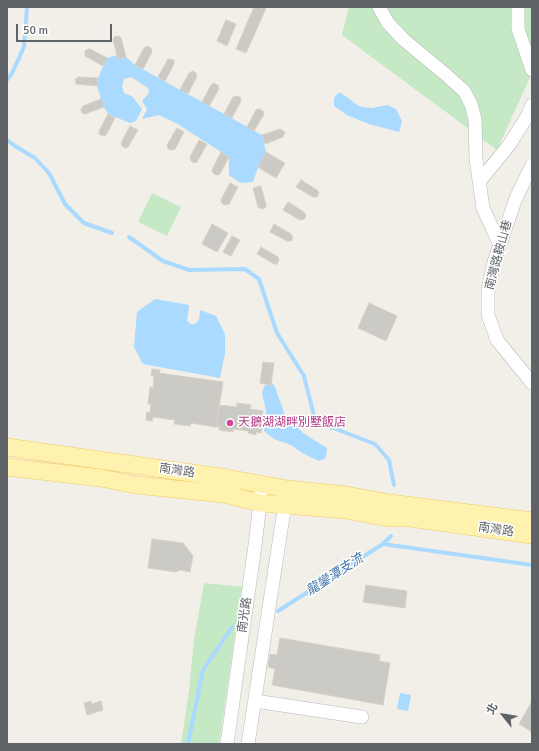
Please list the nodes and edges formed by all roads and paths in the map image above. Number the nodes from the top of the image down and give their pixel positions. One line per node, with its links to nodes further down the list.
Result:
1 (379, 7): 6 (street)
2 (518, 7): 3 (street)
3 (532, 70)
4 (532, 105): 6 (street)
5 (532, 165): 7 (street, 南灣路鞍山巷)
6 (479, 182): 7 (street)
7 (500, 245): 8 (street, 南灣路鞍山巷)
8 (532, 383)
9 (7, 447): 11 (main road, 南灣路)
10 (7, 467): 13 (main road, 南灣路)
11 (262, 485): 12 (main road, 南灣路); 13 (street, 南光路)
12 (286, 497): 13 (main road, 南灣路); 14 (main road, 南灣路); 17 (street, 南光路)
13 (260, 503): 19 (street, 南光路)
14 (389, 511): 15 (main road, 南灣路); 16 (main road, 南灣路)
15 (532, 521)
16 (532, 535)
17 (255, 701): 18 (street); 20 (street, 南光路)
18 (362, 717)
19 (227, 744)
20 (248, 744)

